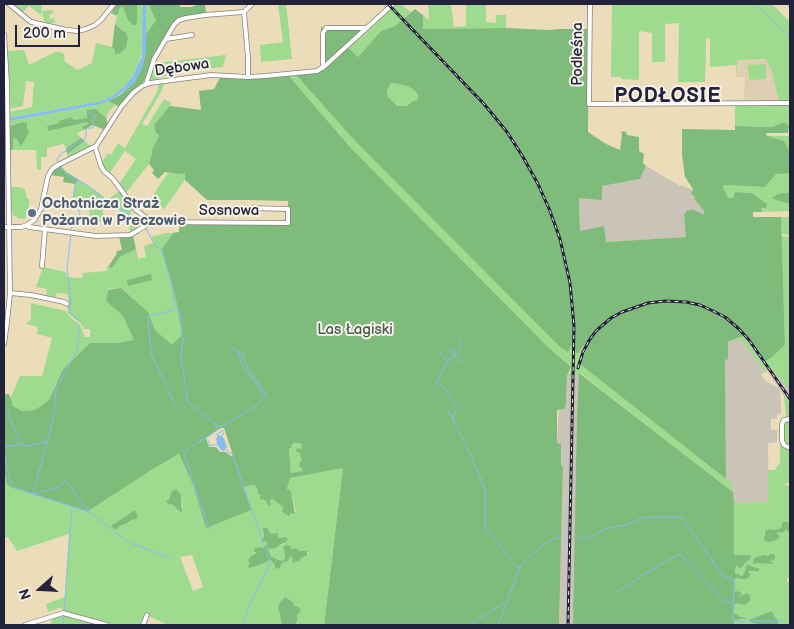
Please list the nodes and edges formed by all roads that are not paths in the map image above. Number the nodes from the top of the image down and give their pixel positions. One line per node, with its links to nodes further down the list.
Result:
1 (9, 4): 2 (street)
2 (114, 4)
3 (252, 4): 6 (street)
4 (590, 4): 14 (street, Podleśna)
5 (392, 5): 7 (street)
6 (244, 12): 10 (street); 12 (street)
7 (367, 28): 11 (street); 11 (street)
8 (4, 34): 20 (street)
9 (192, 36): 10 (street)
10 (166, 39): 13 (street)
11 (323, 68): 12 (street, Dębowa)
12 (248, 77): 13 (street, Dębowa)
13 (146, 84): 15 (street, Dębowa)
14 (790, 103)
15 (94, 147): 17 (street); 18 (street, Dębowa)
16 (249, 208): 17 (street, Sosnowa)
17 (152, 222): 21 (street)
18 (27, 224): 20 (street); 21 (street)
19 (4, 227): 20 (street)
20 (10, 227): 23 (street)
21 (45, 229): 22 (street)
22 (42, 266)
23 (10, 293): 24 (street); 25 (street)
24 (67, 304)
25 (4, 344)
26 (790, 419): 27 (street)
27 (788, 447)
28 (147, 615): 31 (street)
29 (25, 625): 30 (street)
30 (107, 625)
31 (143, 625)

